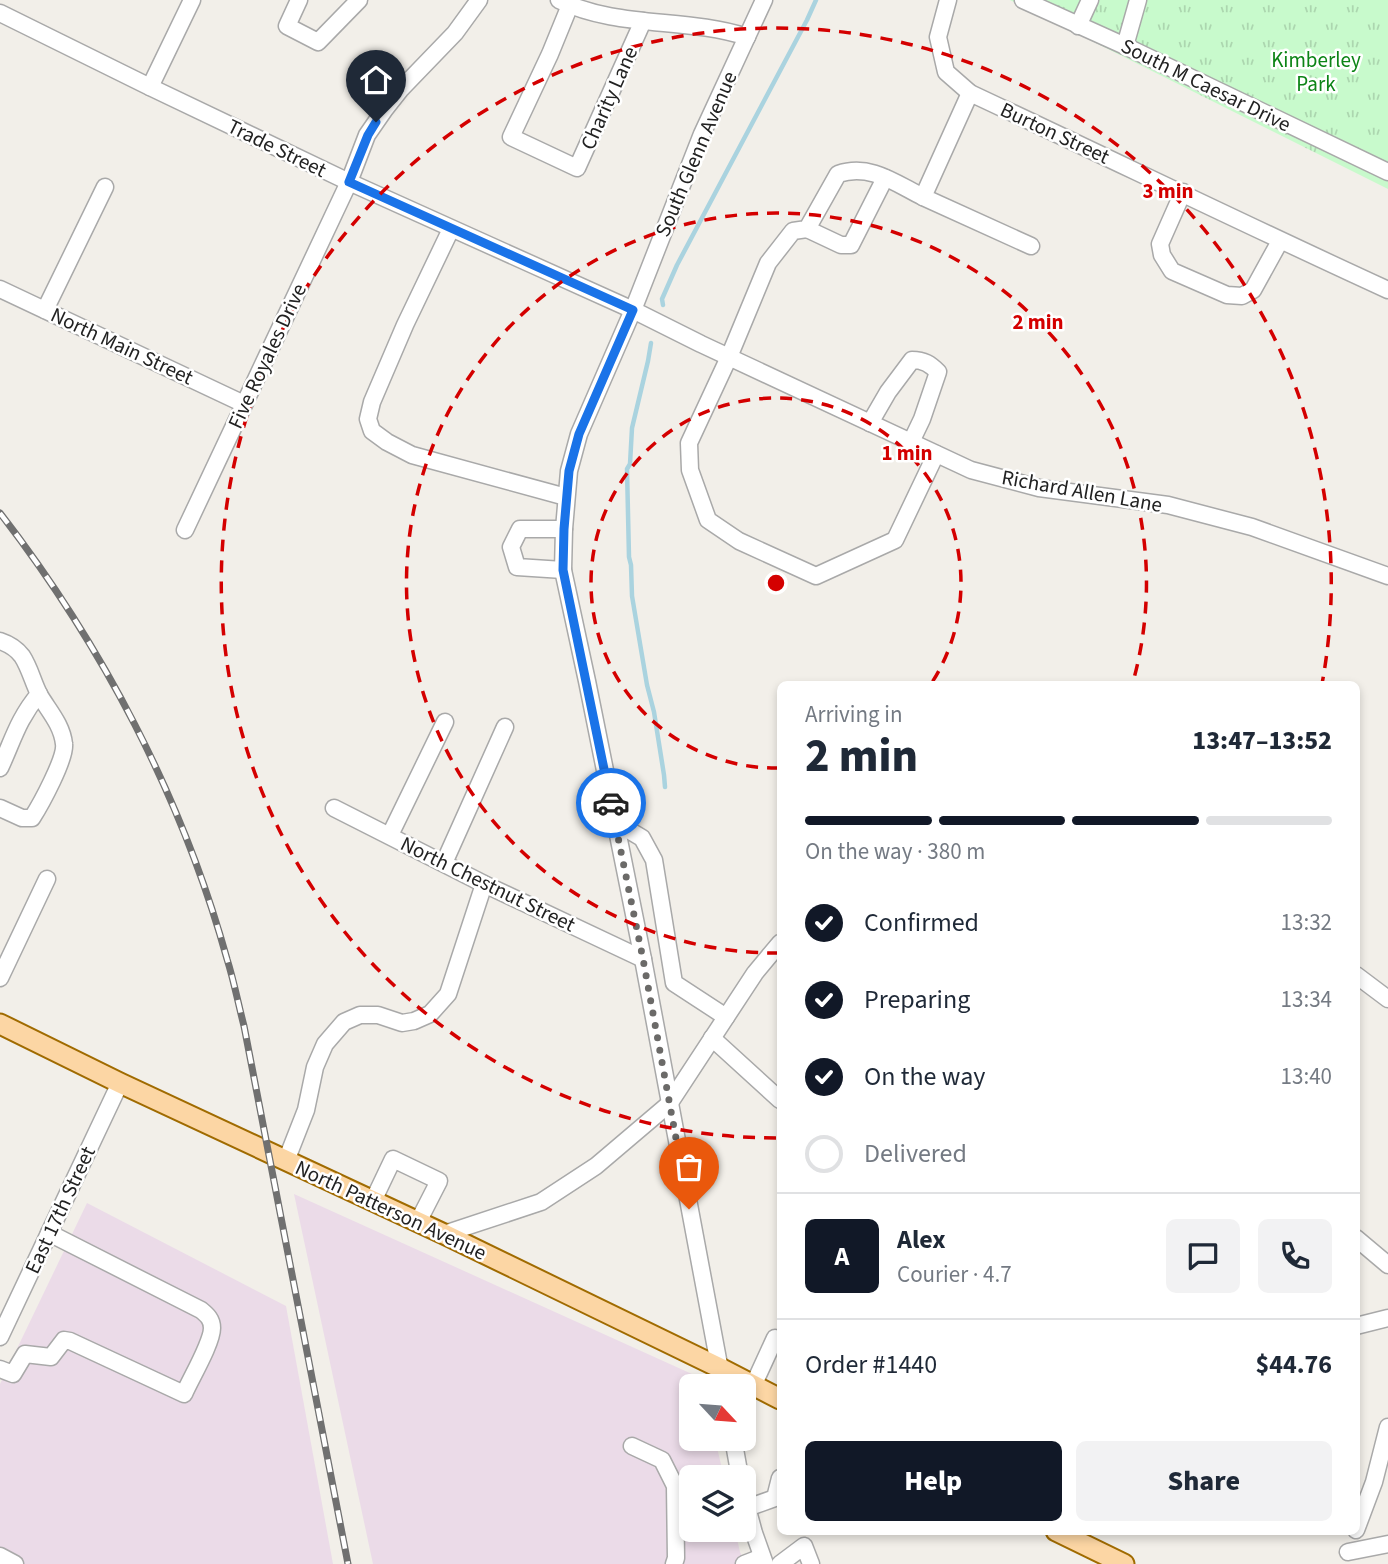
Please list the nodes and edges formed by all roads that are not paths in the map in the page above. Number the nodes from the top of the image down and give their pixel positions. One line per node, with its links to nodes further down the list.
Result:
1 (192, 0): 16 (street)
2 (299, 0): 3 (street)
3 (359, 0)
4 (479, 0): 20 (street, Five Royales Drive)
5 (764, 0): 14 (street, South Glenn Avenue)
6 (948, 0): 17 (street, Burton Street)
7 (1023, 0): 13 (street, South M Caesar Drive)
8 (1090, 0): 13 (street)
9 (1138, 0): 15 (street)
10 (564, 3): 12 (street); 12 (street, Charity Lane)
11 (0, 13): 16 (street, Trade Street)
12 (643, 22): 14 (street)
13 (1078, 26): 15 (street, South M Caesar Drive)
14 (747, 37): 31 (street, South Glenn Avenue)
15 (1125, 46): 18 (street, South M Caesar Drive)
16 (150, 87): 20 (street, Trade Street)
17 (970, 93): 22 (street, Burton Street); 23 (street)
18 (1388, 172)
19 (885, 178): 23 (street); 25 (street); 25 (street)
20 (349, 182): 24 (street, Trade Street); 33 (street, Five Royales Drive)
21 (105, 187): 30 (street)
22 (1182, 192): 26 (street, Burton Street); 26 (street)
23 (923, 197): 27 (street)
24 (451, 229): 31 (street, Trade Street); 37 (street)
25 (807, 229): 32 (street)
26 (1280, 241): 29 (street, Burton Street)
27 (1031, 246)
28 (0, 289): 30 (street, North Main Street)
29 (1388, 290)
30 (45, 310): 33 (street, North Main Street)
31 (633, 310): 32 (street, Richard Allen Lane); 37 (street, South Glenn Avenue)
32 (729, 357): 34 (street, Richard Allen Lane); 36 (street)
33 (244, 404): 39 (street, Five Royales Drive)
34 (870, 423): 35 (street, Richard Allen Lane); 35 (street)
35 (911, 442): 36 (street, Richard Allen Lane)
36 (936, 454): 41 (street, Richard Allen Lane)
37 (566, 497): 38 (street, South Glenn Avenue)
38 (564, 529): 40 (street, South Glenn Avenue); 40 (street)
39 (185, 530)
40 (563, 570): 49 (street, South Glenn Avenue)
41 (1388, 576)
42 (0, 642): 43 (street)
43 (39, 694): 46 (street); 47 (street)
44 (445, 722): 50 (street)
45 (505, 727): 51 (street)
46 (0, 768)
47 (0, 808)
48 (334, 808): 50 (street, North Chestnut Street)
49 (615, 822): 53 (street); 55 (street, South Glenn Avenue)
50 (390, 835): 51 (street, North Chestnut Street)
51 (444, 863): 54 (street, North Chestnut Street)
52 (47, 879): 60 (street)
53 (657, 880): 55 (street); 56 (street)
54 (484, 884): 59 (street, North Chestnut Street); 71 (street)
55 (628, 886): 57 (street, South Glenn Avenue)
56 (663, 915): 57 (street); 62 (street)
57 (635, 919): 59 (street, South Glenn Avenue)
58 (777, 947): 65 (street)
59 (643, 959): 63 (street, South Glenn Avenue)
60 (0, 978)
61 (1360, 978): 64 (street)
62 (674, 984): 63 (street); 65 (street)
63 (648, 987): 70 (street, South Glenn Avenue)
64 (1388, 999)
65 (726, 1017): 67 (street)
66 (0, 1024): 68 (main road, North Patterson Avenue)
67 (712, 1038): 69 (street); 70 (street)
68 (120, 1083): 71 (main road, North Patterson Avenue); 74 (street, East 17th Street)
69 (777, 1097)
70 (669, 1104): 75 (street); 84 (street, South Glenn Avenue)
71 (286, 1161): 72 (main road, North Patterson Avenue)
72 (373, 1201): 73 (main road, North Patterson Avenue); 73 (street)
73 (418, 1222): 75 (main road, North Patterson Avenue)
74 (49, 1233): 80 (street, East 17th Street); 82 (street)
75 (444, 1234): 83 (main road, North Patterson Avenue)
76 (1360, 1241): 77 (street)
77 (1388, 1265)
78 (1388, 1318): 79 (street)
79 (1360, 1324)
80 (0, 1337)
81 (777, 1339): 85 (street)
82 (0, 1369)
83 (715, 1374)
84 (720, 1374)
85 (756, 1379)
86 (756, 1387): 87 (main road, North Patterson Avenue)
87 (777, 1398)
88 (1388, 1427): 92 (street)
89 (632, 1446): 102 (street)
90 (777, 1490): 91 (street)
91 (756, 1501)
92 (1360, 1519)
93 (1064, 1535): 106 (main road)
94 (1354, 1535): 99 (street)
95 (756, 1536): 100 (street)
96 (807, 1538): 104 (street); 105 (street)
97 (1388, 1544): 99 (street)
98 (0, 1556): 101 (street)
99 (1345, 1558)
100 (764, 1560): 103 (street)
101 (16, 1564)
102 (674, 1564)
103 (744, 1564)
104 (780, 1564)
105 (811, 1564)
106 (1124, 1564)

